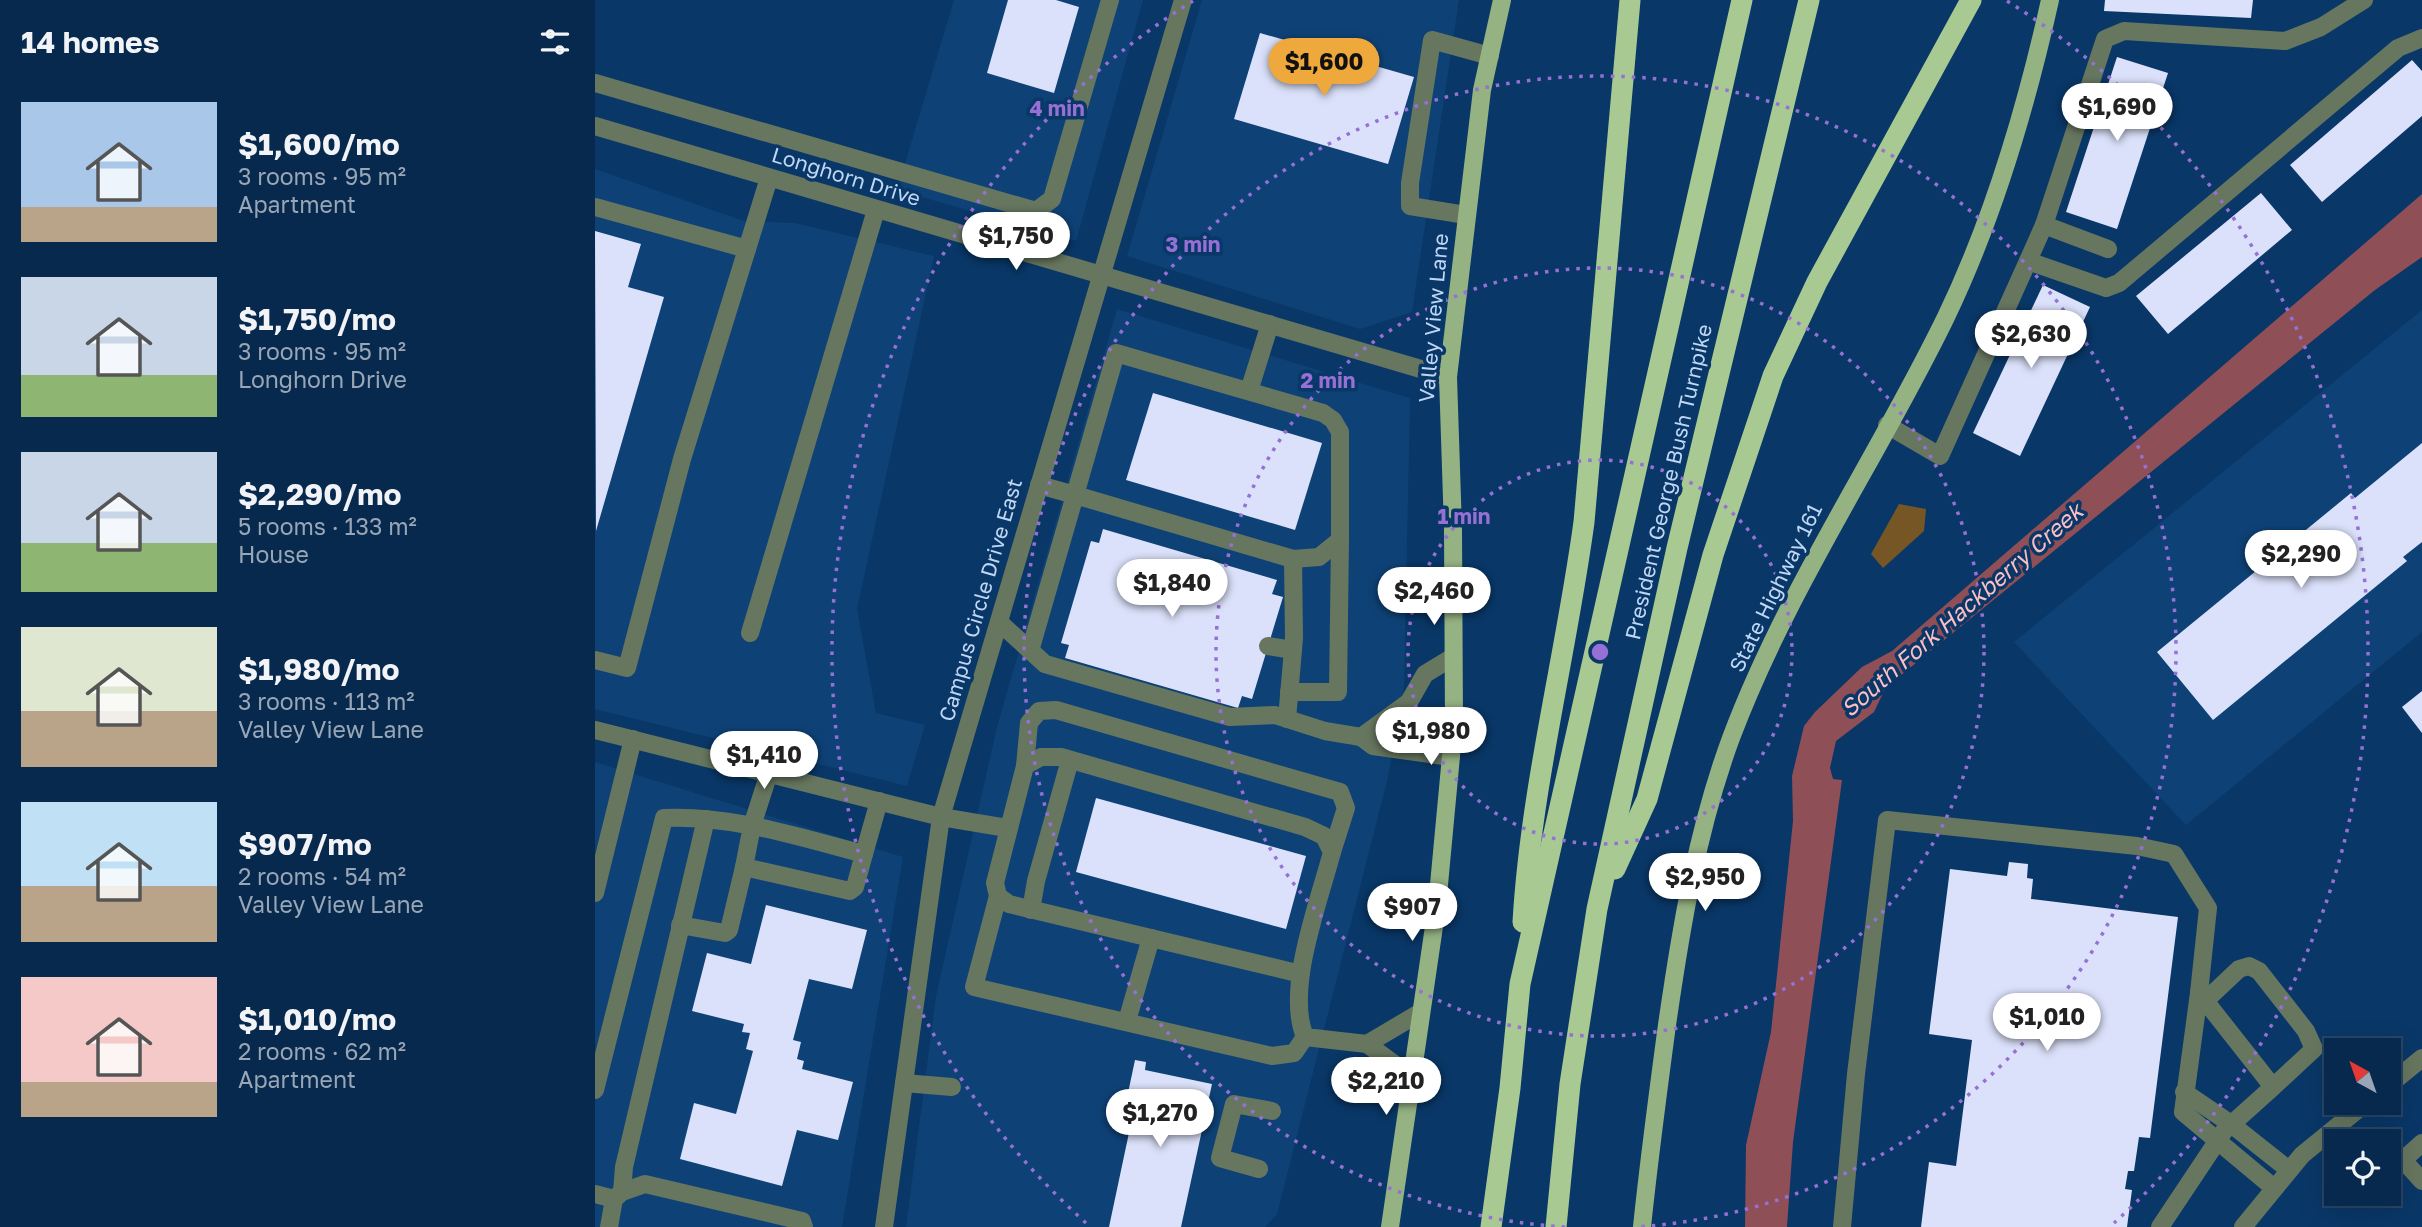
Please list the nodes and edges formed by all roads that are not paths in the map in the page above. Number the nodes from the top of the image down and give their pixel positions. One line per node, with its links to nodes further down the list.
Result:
1 (1109, 0): 12 (street)
2 (1183, 0): 22 (street, Campus Circle Drive East)
3 (1502, 0): 11 (main road, Valley View Lane)
4 (1630, 0): 62 (highway)
5 (1742, 0): 62 (highway, President George Bush Turnpike)
6 (1809, 0): 58 (highway, President George Bush Turnpike)
7 (1971, 0): 58 (highway)
8 (2050, 0): 26 (main road, State Highway 161)
9 (2364, 0): 18 (street)
10 (2422, 38): 21 (street)
11 (1490, 55): 17 (main road, Valley View Lane); 17 (street)
12 (595, 83)
13 (595, 126): 14 (street, Longhorn Drive)
14 (769, 178): 16 (street, Longhorn Drive); 19 (street)
15 (595, 207): 19 (street)
16 (876, 210): 22 (street, Longhorn Drive); 32 (street)
17 (1466, 215): 24 (main road, Valley View Lane)
18 (2044, 225): 20 (street); 21 (street)
19 (747, 249): 37 (street)
20 (2108, 249)
21 (2028, 261): 26 (street)
22 (1101, 277): 23 (street, Longhorn Drive); 27 (street, Campus Circle Drive East)
23 (1270, 324): 24 (street, Longhorn Drive); 25 (street)
24 (1448, 377): 36 (main road, Valley View Lane)
25 (1249, 391): 28 (street); 29 (street)
26 (1887, 425): 93 (main road, State Highway 161)
27 (1039, 485): 28 (street); 31 (street, Campus Circle Drive East)
28 (1075, 495): 30 (street); 35 (street)
29 (1340, 540): 30 (street); 38 (street)
30 (1293, 559): 34 (street)
31 (999, 622): 35 (street); 48 (street, Campus Circle Drive East)
32 (750, 632)
33 (1268, 646): 34 (street)
34 (1293, 650): 38 (street)
35 (1030, 651): 39 (street)
36 (1453, 657): 41 (street); 43 (main road, Valley View Lane)
37 (595, 660)
38 (1289, 692): 39 (street)
39 (1287, 719): 41 (street)
40 (595, 730): 42 (street)
41 (1361, 737): 43 (street)
42 (633, 739): 46 (street); 55 (street)
43 (1451, 757): 64 (main road, Valley View Lane)
44 (1070, 760): 45 (street); 52 (street); 57 (street)
45 (1025, 766): 51 (street); 52 (street)
46 (769, 773): 47 (street); 50 (street)
47 (879, 801): 48 (street); 53 (street)
48 (941, 817): 51 (street); 71 (street, Campus Circle Drive East)
49 (706, 819): 50 (street); 59 (street); 74 (street)
50 (753, 826): 53 (street); 54 (street)
51 (1007, 828): 56 (street)
52 (1332, 852): 61 (street)
53 (864, 854): 54 (street)
54 (744, 867): 59 (street)
55 (595, 893)
56 (998, 896): 57 (street); 65 (street)
57 (1031, 909): 60 (street)
58 (1597, 909): 92 (highway, President George Bush Turnpike)
59 (680, 925): 86 (street)
60 (1151, 938): 61 (street); 65 (street)
61 (1301, 974): 66 (street)
62 (1520, 984): 91 (highway, President George Bush Turnpike)
63 (2202, 997): 73 (street); 73 (street); 75 (street); 94 (street)
64 (1421, 1012): 67 (street); 70 (main road, Valley View Lane)
65 (1128, 1021): 66 (street)
66 (1305, 1037): 67 (street)
67 (1367, 1044): 70 (street)
68 (2422, 1058): 69 (street)
69 (2401, 1075)
70 (1412, 1077): 90 (main road, Valley View Lane)
71 (904, 1083): 72 (street); 89 (street, Campus Circle Drive East)
72 (952, 1087)
73 (2273, 1087): 78 (street)
74 (595, 1090)
75 (2184, 1092): 78 (street); 79 (street)
76 (1272, 1111): 81 (street)
77 (2351, 1115): 82 (street)
78 (2231, 1124): 79 (street); 82 (street)
79 (2218, 1140): 84 (street); 95 (street)
80 (2422, 1143): 83 (street)
81 (1259, 1169)
82 (2289, 1170): 84 (street)
83 (2422, 1181)
84 (2274, 1188): 96 (street)
85 (595, 1194): 86 (street)
86 (618, 1195): 87 (street); 88 (street)
87 (609, 1227)
88 (804, 1227)
89 (884, 1227)
90 (1390, 1227)
91 (1491, 1227)
92 (1556, 1227)
93 (1642, 1227)
94 (1842, 1227)
95 (2160, 1227)
96 (2243, 1227)

